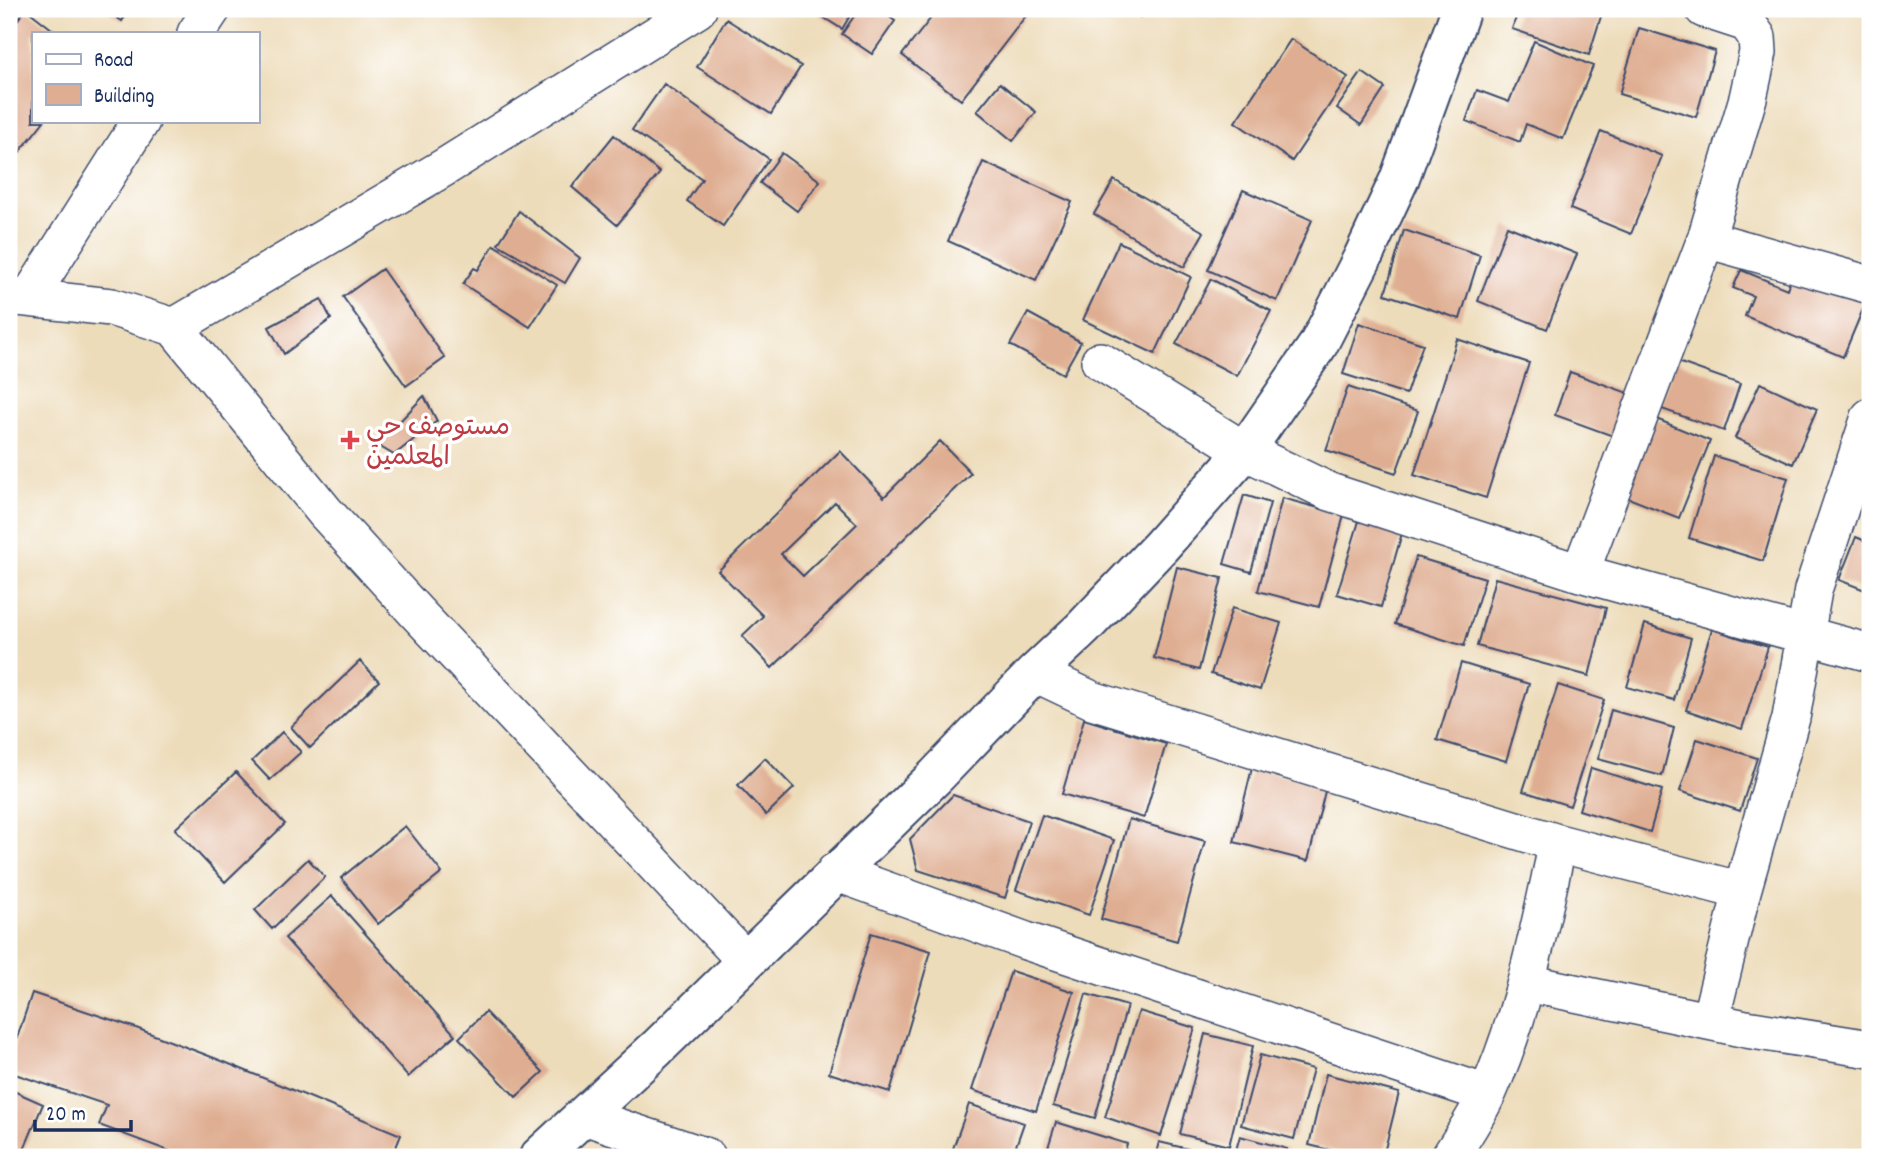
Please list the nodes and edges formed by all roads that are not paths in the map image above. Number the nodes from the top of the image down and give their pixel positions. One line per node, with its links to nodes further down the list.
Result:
1 (212, 9): 5 (street)
2 (698, 9): 10 (street)
3 (1461, 9): 13 (street)
4 (1704, 9): 7 (street)
5 (197, 32)
6 (140, 122): 9 (street)
7 (1706, 239): 8 (street); 14 (street)
8 (1870, 285)
9 (19, 297): 10 (street)
10 (174, 327): 21 (street)
11 (1100, 361): 13 (street)
12 (1870, 417): 15 (street)
13 (1245, 451): 14 (street); 17 (street)
14 (1580, 573): 15 (street)
15 (1806, 634): 16 (street); 20 (street)
16 (1870, 653)
17 (1035, 673): 18 (street); 19 (street)
18 (1559, 843): 20 (street); 22 (street)
19 (835, 872): 21 (street); 25 (street)
20 (1742, 891): 23 (street)
21 (746, 961): 26 (street)
22 (1527, 983): 23 (street); 25 (street)
23 (1710, 1021): 24 (street)
24 (1870, 1049)
25 (1487, 1094): 29 (street)
26 (584, 1116): 27 (street); 28 (street)
27 (539, 1157)
28 (708, 1157)
29 (1450, 1157)

